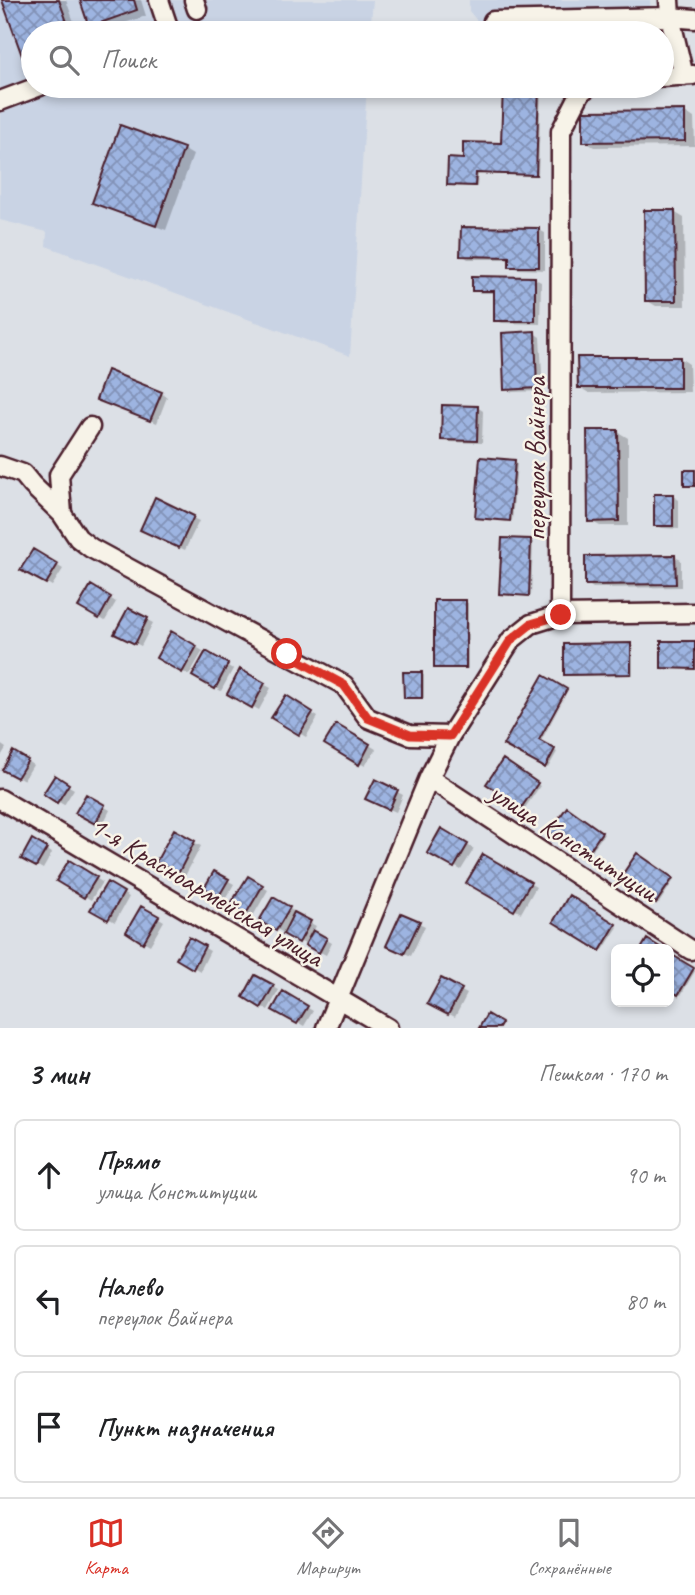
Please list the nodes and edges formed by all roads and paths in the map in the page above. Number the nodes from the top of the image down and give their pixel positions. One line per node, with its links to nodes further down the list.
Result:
1 (159, 0): 4 (street)
2 (670, 8): 3 (street); 5 (street)
3 (695, 19)
4 (166, 21)
5 (506, 21)
6 (674, 22): 7 (street)
7 (690, 76)
8 (21, 93): 10 (street)
9 (580, 98): 17 (street, переулок Вайнера)
10 (0, 101)
11 (90, 427): 14 (street)
12 (0, 466): 13 (street)
13 (23, 474): 14 (street); 15 (street)
14 (59, 475): 15 (street)
15 (62, 514): 18 (street)
16 (695, 613): 17 (street)
17 (561, 615): 18 (street)
18 (450, 736): 19 (street)
19 (429, 778): 21 (street, улица Конституции); 22 (street)
20 (0, 799): 22 (street, 1-я Красноармейская улица)
21 (691, 950)
22 (338, 1000): 23 (street); 24 (street, 1-я Красноармейская улица)
23 (326, 1028)
24 (388, 1028)

